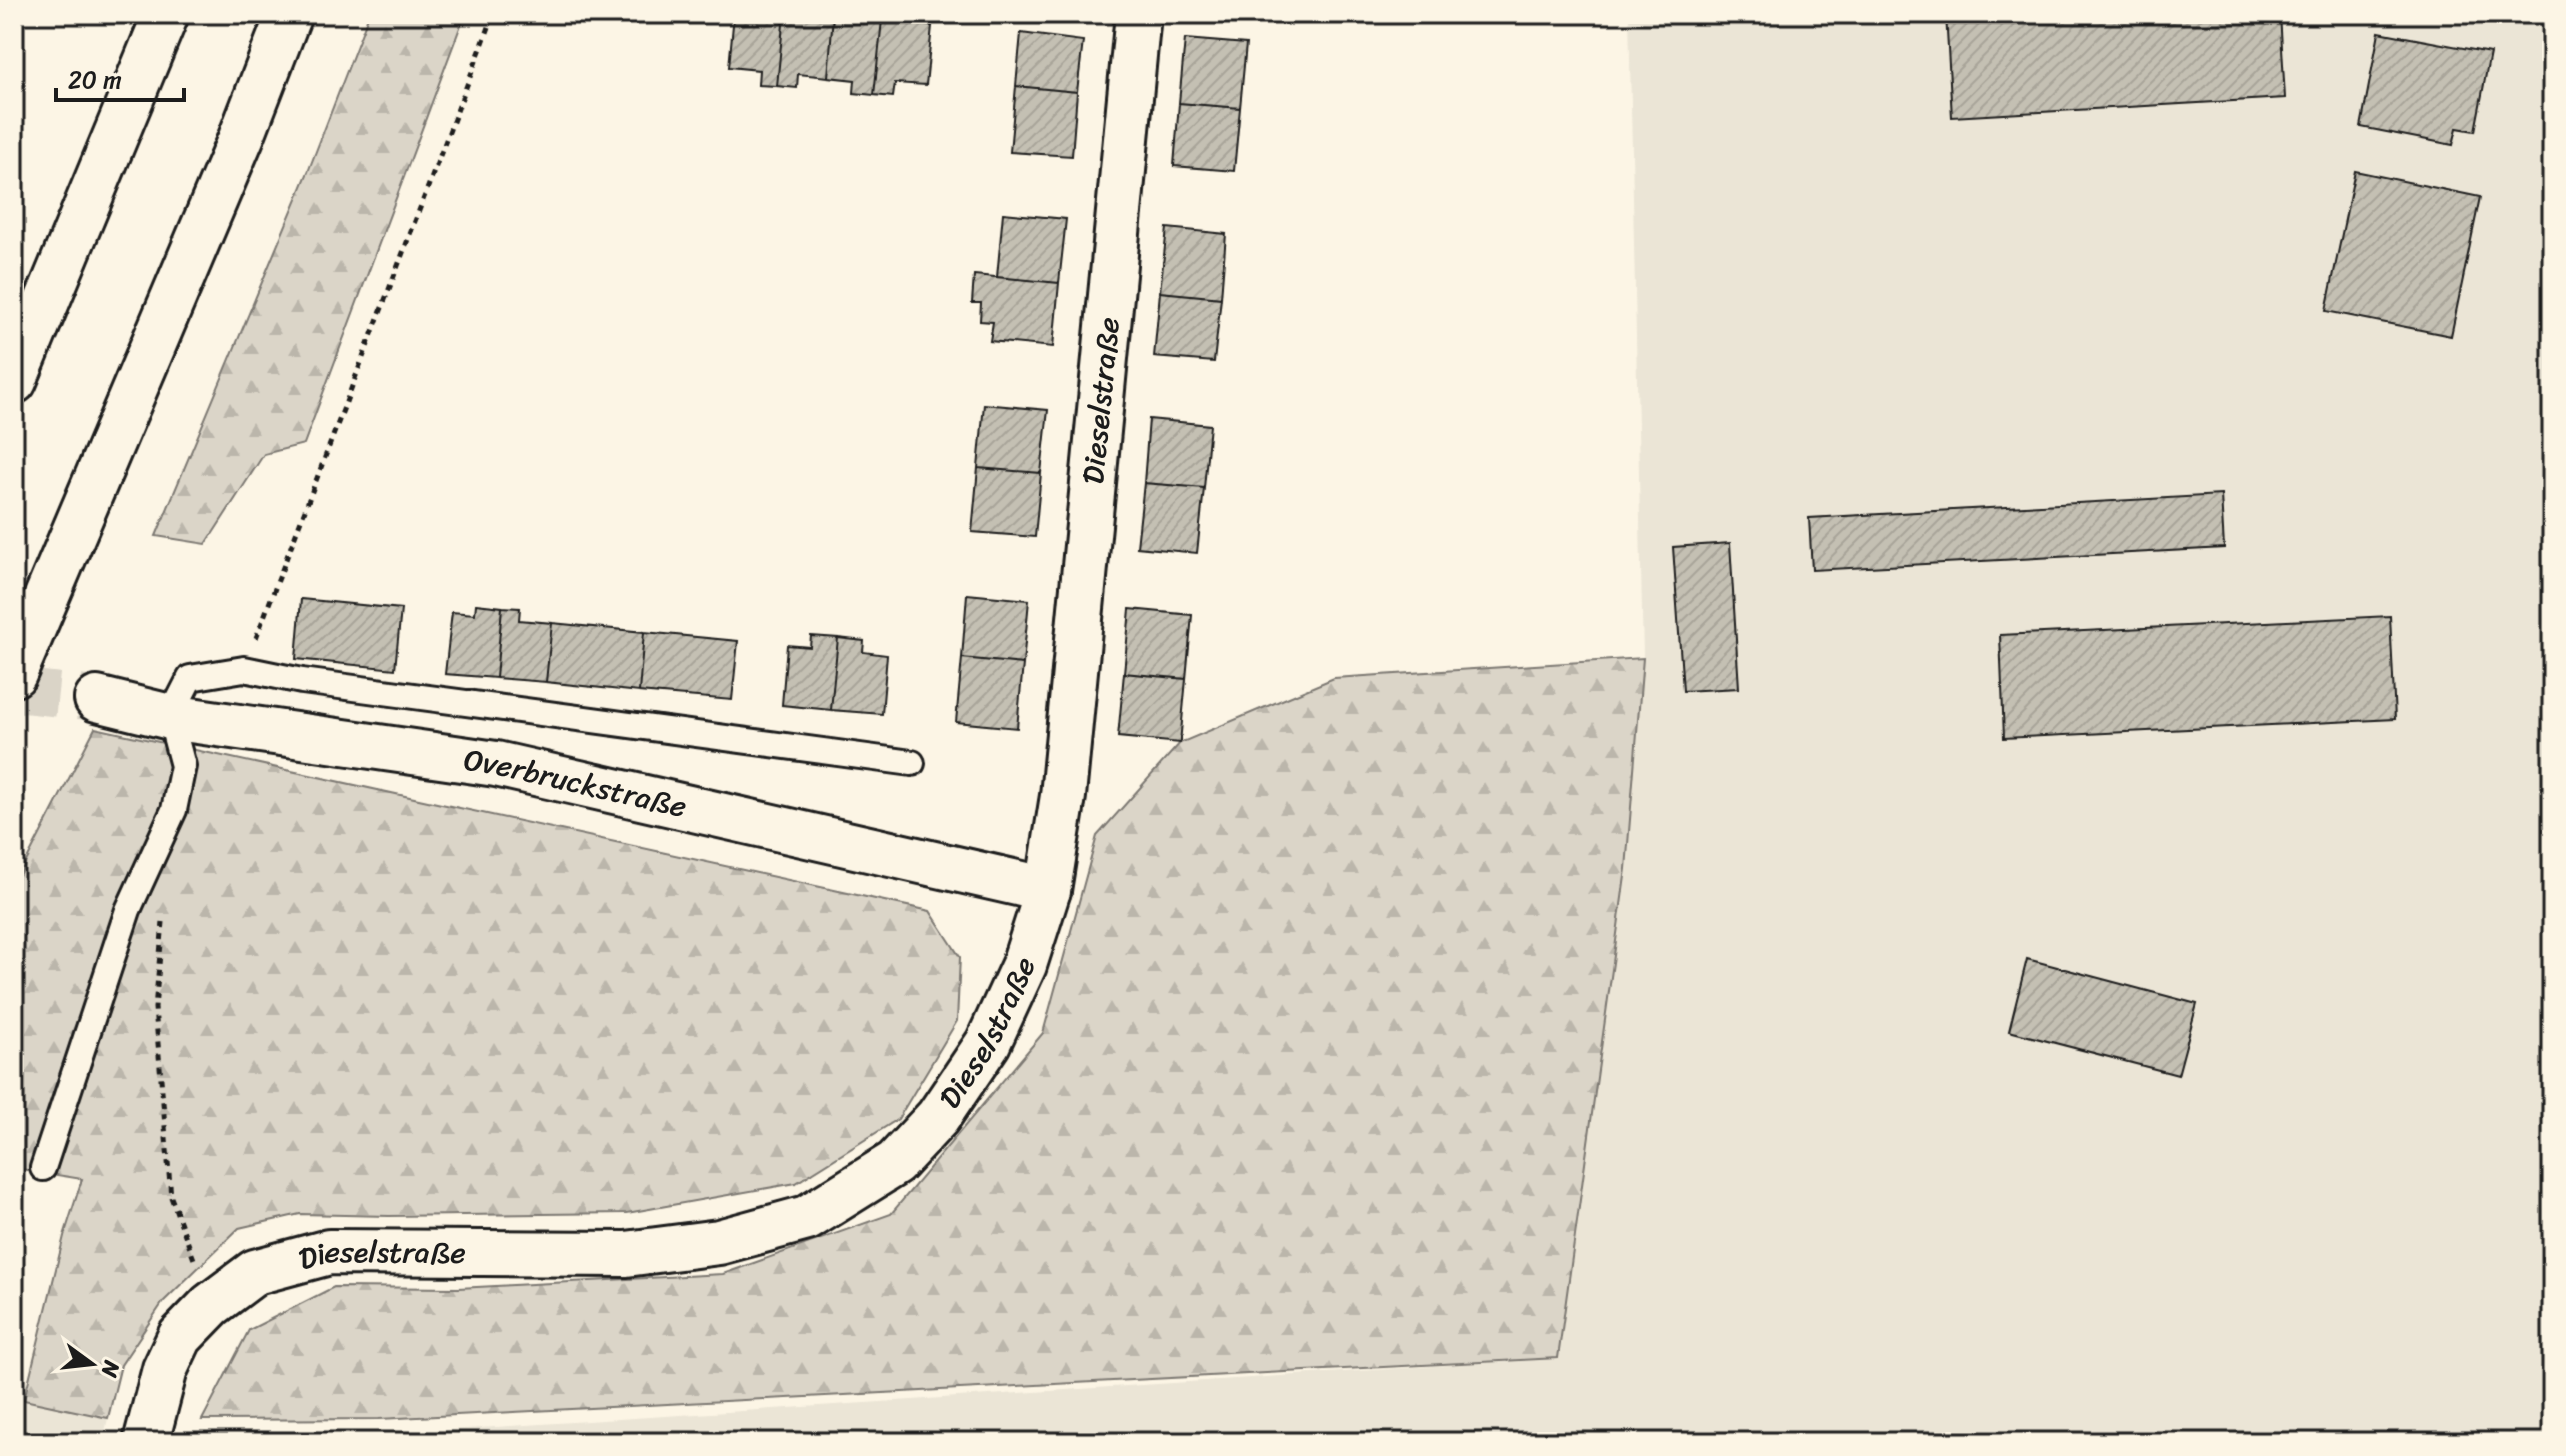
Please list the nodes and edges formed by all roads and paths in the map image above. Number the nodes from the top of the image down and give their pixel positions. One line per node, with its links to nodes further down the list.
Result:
1 (166, 14): 5 (main road)
2 (289, 14): 7 (main road)
3 (494, 14): 6 (path)
4 (1138, 14): 11 (main road, Dieselstraße)
5 (14, 381)
6 (244, 669): 9 (lane); 10 (lane)
7 (14, 674)
8 (97, 699): 9 (main road, Overbruckstraße)
9 (170, 717): 11 (main road, Overbruckstraße); 13 (lane)
10 (912, 763)
11 (1048, 890): 14 (main road, Dieselstraße)
12 (163, 916): 14 (path)
13 (43, 1168)
14 (211, 1305): 15 (main road, Dieselstraße)
15 (149, 1428)

